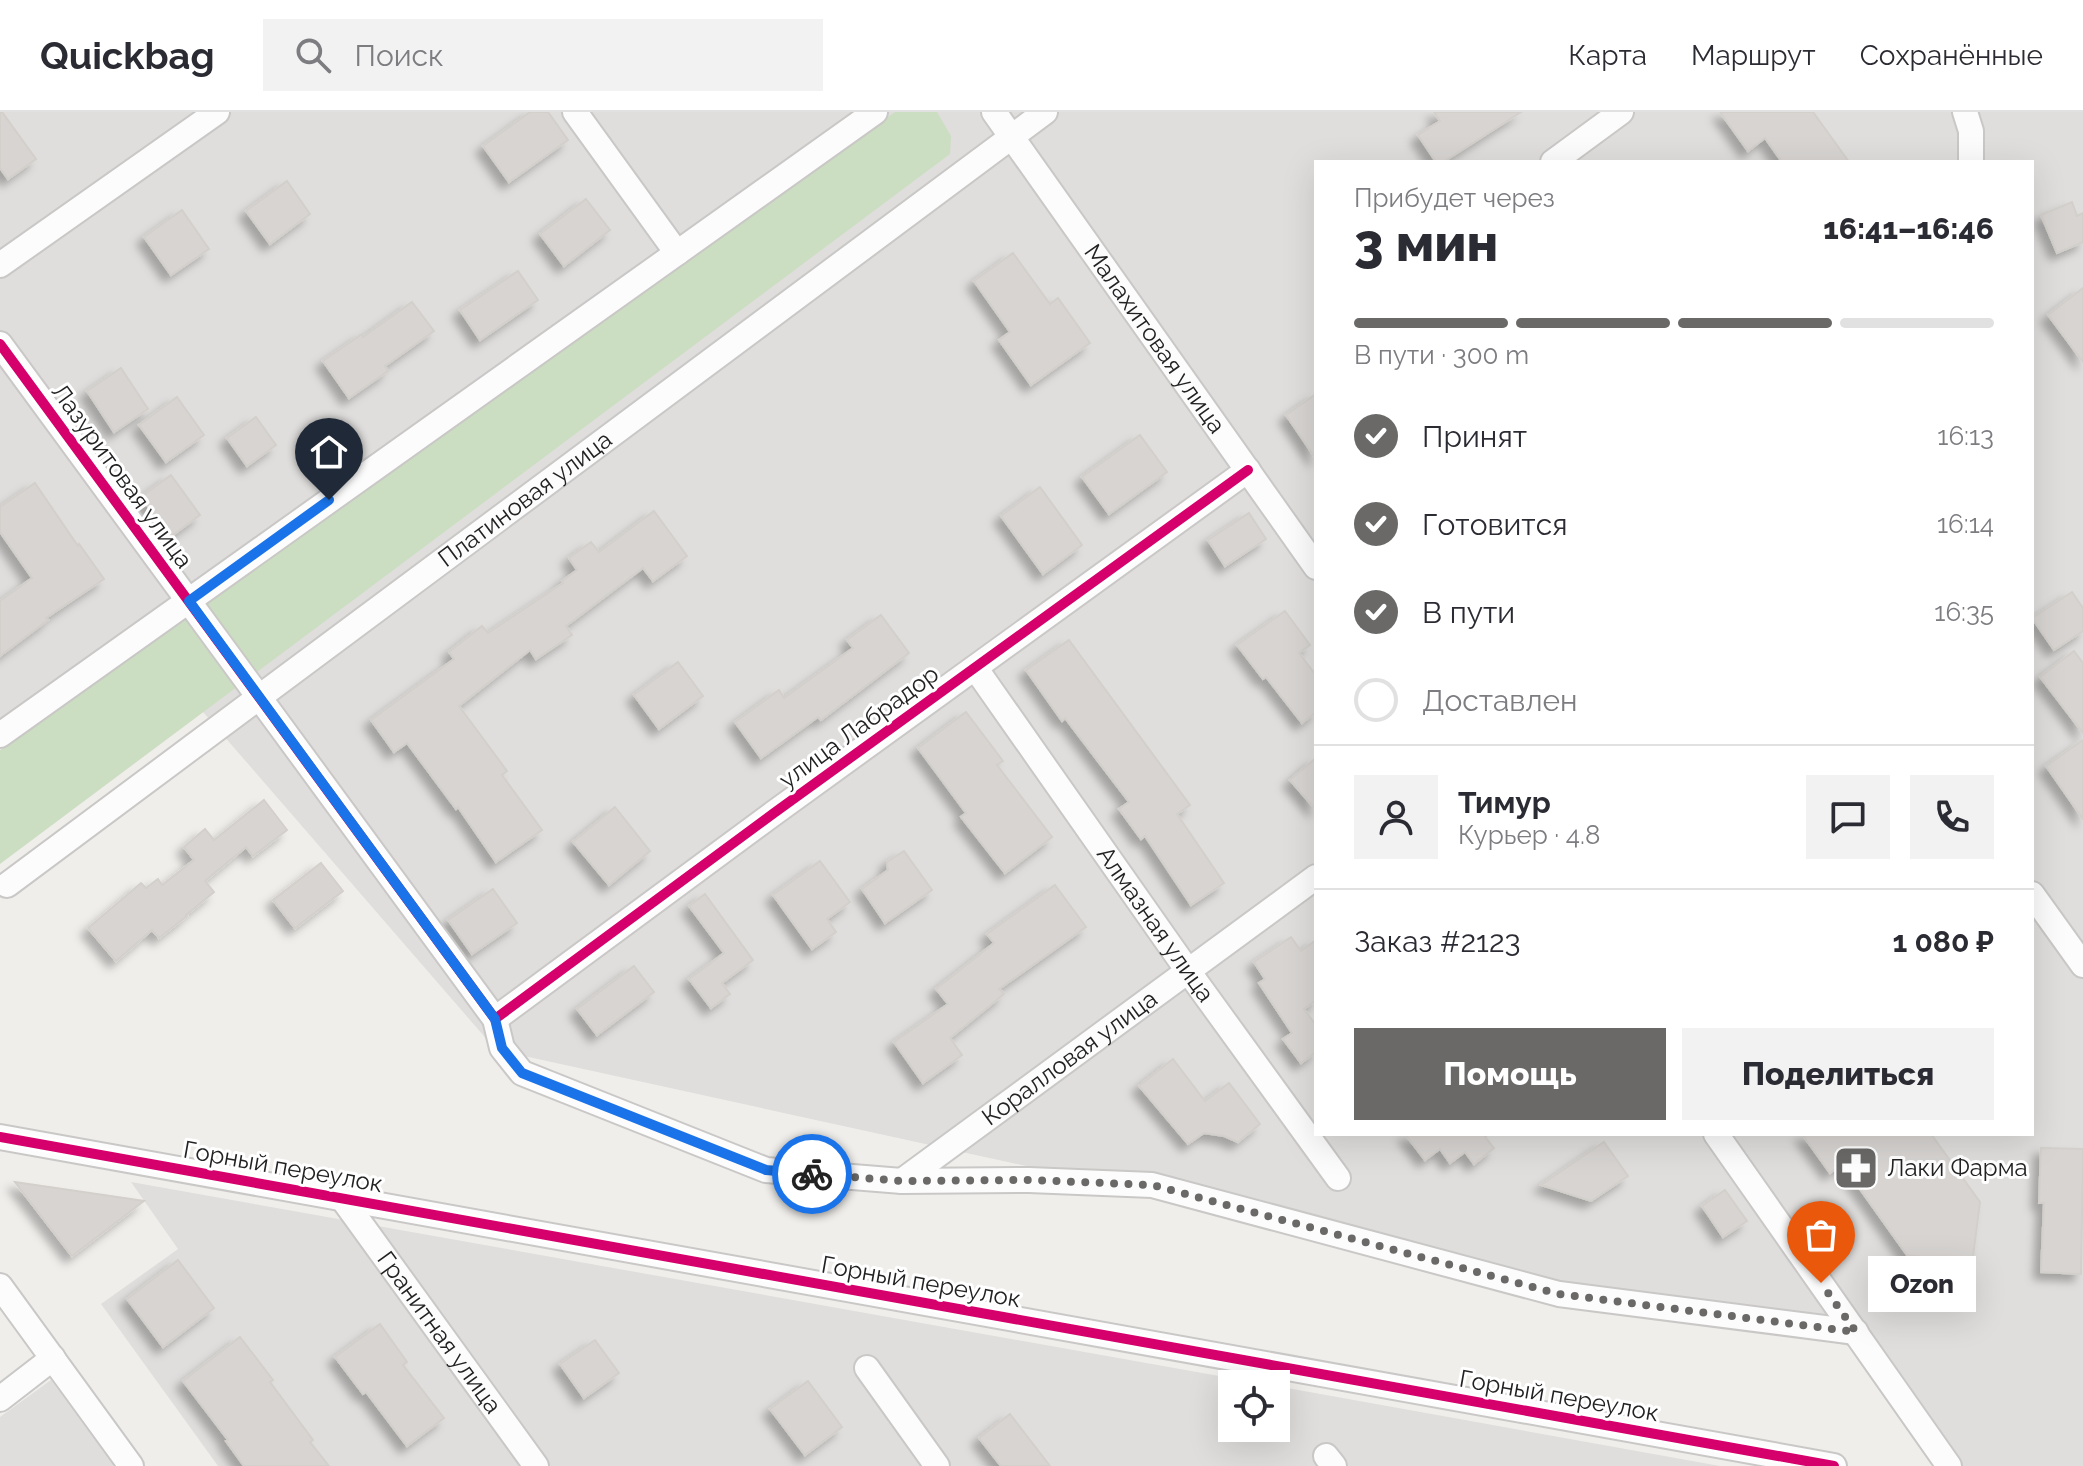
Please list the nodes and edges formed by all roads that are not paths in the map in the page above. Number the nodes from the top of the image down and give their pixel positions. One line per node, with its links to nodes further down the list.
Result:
1 (217, 112): 12 (street)
2 (575, 112): 11 (street)
3 (875, 112): 11 (street)
4 (994, 112): 8 (street, Малахитовая улица)
5 (1045, 112): 8 (street, Платиновая улица)
6 (1621, 112): 9 (street)
7 (1965, 112): 10 (street)
8 (1011, 136): 14 (street, Малахитовая улица); 18 (street, Платиновая улица)
9 (1556, 160)
10 (1971, 160)
11 (677, 253): 16 (street)
12 (0, 265)
13 (0, 344): 16 (street, Лазуритовая улица)
14 (1248, 470): 15 (street, Малахитовая улица); 17 (street, улица Лабрадор)
15 (1314, 564)
16 (189, 601): 18 (street, Лазуритовая улица); 19 (street)
17 (976, 669): 24 (street, Алмазная улица); 25 (street, улица Лабрадор)
18 (260, 698): 21 (street, Платиновая улица); 25 (street, Лазуритовая улица)
19 (0, 735)
20 (1314, 878): 24 (street, Коралловая улица)
21 (7, 885)
22 (2034, 897): 23 (street)
23 (2083, 965)
24 (1188, 971): 28 (street, Алмазная улица); 29 (street, Коралловая улица)
25 (495, 1019): 29 (street, Лазуритовая улица)
26 (1717, 1136): 32 (street)
27 (0, 1137): 30 (street, Горный переулок)
28 (1338, 1178)
29 (902, 1181): 32 (street, Лазуритовая улица)
30 (342, 1198): 37 (street, Гранитная улица); 39 (street, Горный переулок)
31 (0, 1286): 33 (street)
32 (1856, 1332): 40 (street)
33 (53, 1358): 35 (street); 36 (street)
34 (867, 1368): 38 (street)
35 (0, 1399)
36 (131, 1466)
37 (536, 1466)
38 (937, 1466)
39 (1834, 1466)
40 (1949, 1466)

